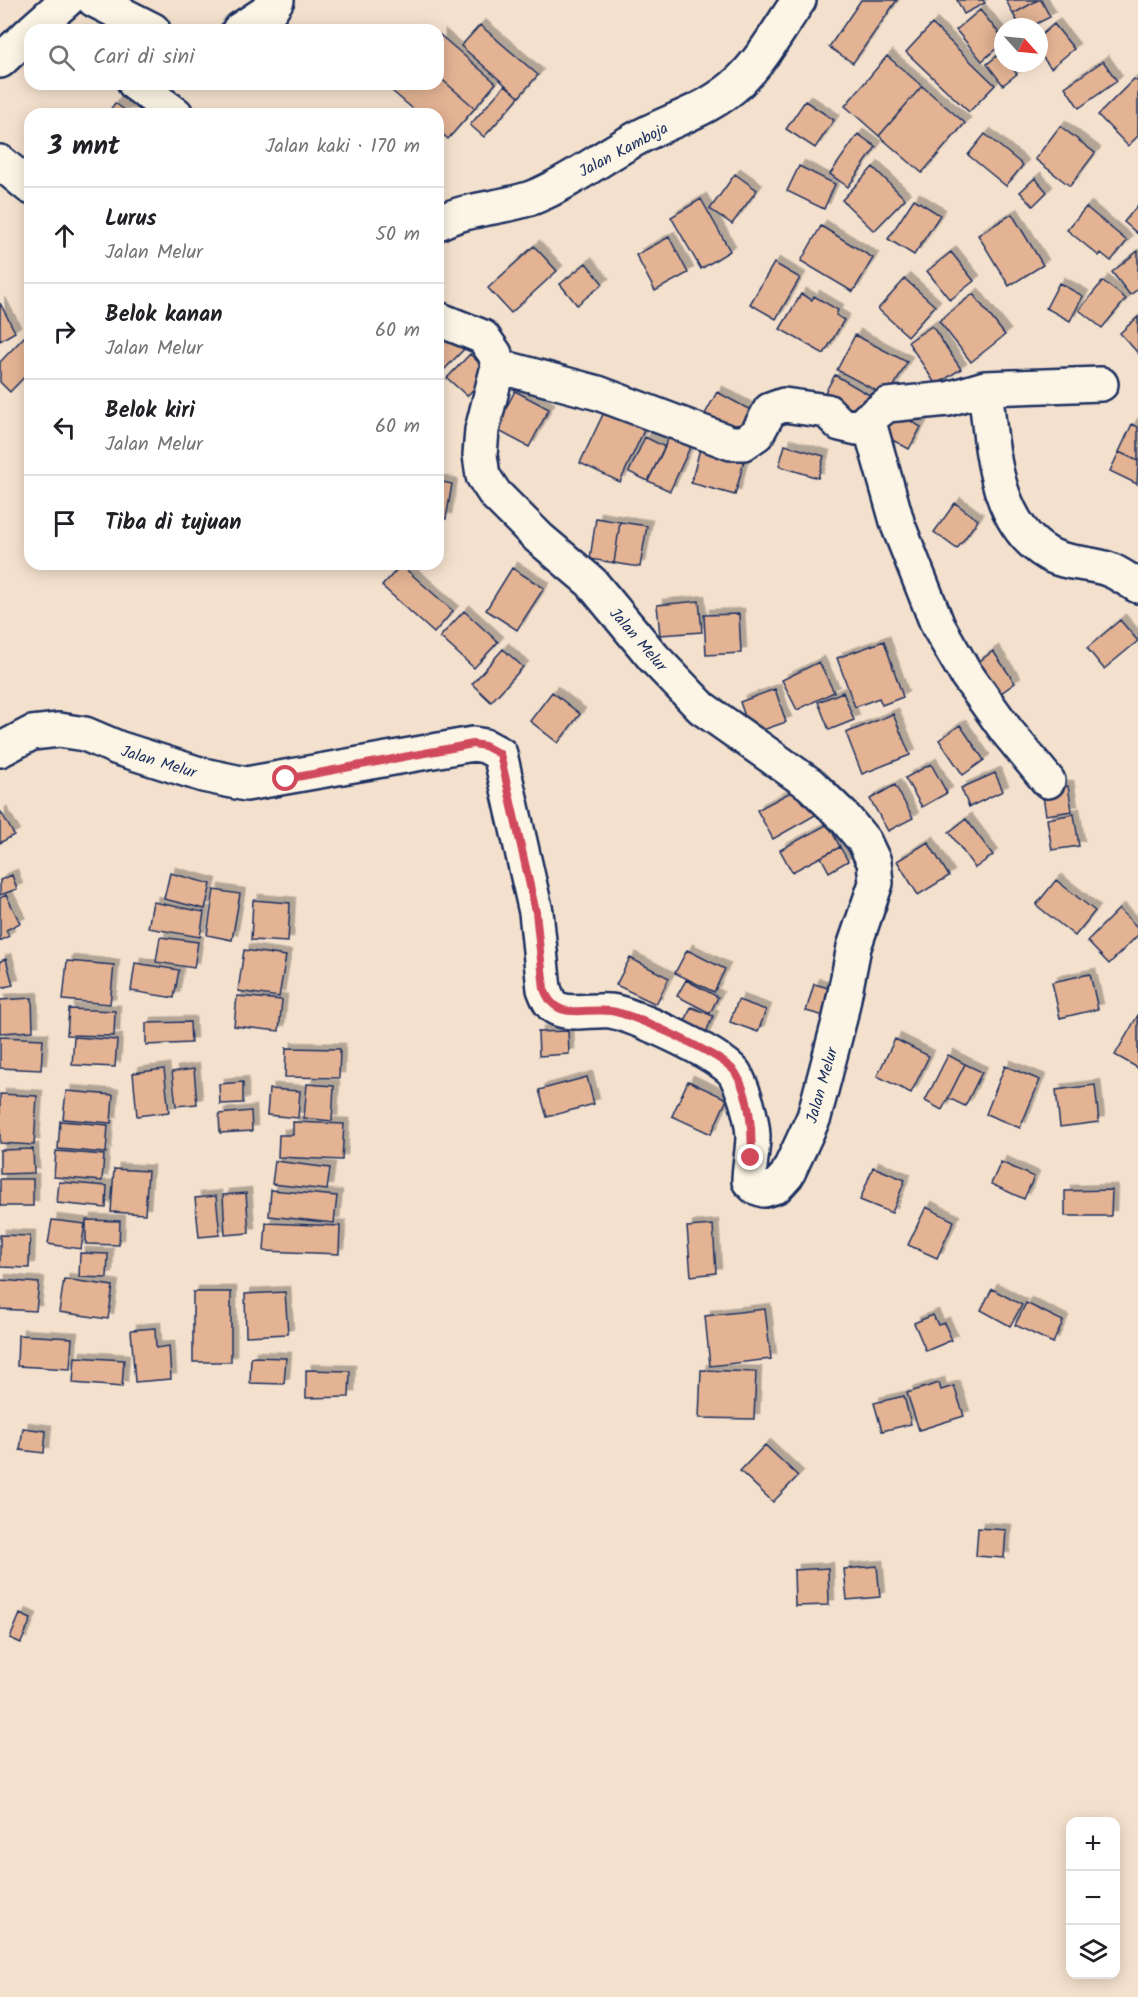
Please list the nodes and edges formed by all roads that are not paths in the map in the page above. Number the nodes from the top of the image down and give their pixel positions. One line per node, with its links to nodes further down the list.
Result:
1 (94, 0): 4 (street)
2 (277, 0): 5 (street)
3 (799, 0): 12 (street, Jalan Kamboja)
4 (141, 24)
5 (248, 24)
6 (24, 41): 7 (street)
7 (0, 61)
8 (143, 90): 9 (street)
9 (168, 108)
10 (0, 162): 11 (street)
11 (24, 183)
12 (444, 220)
13 (444, 321): 14 (street)
14 (498, 366): 17 (street); 19 (street, Jalan Melur)
15 (1101, 384): 16 (street)
16 (985, 388): 17 (street); 18 (street)
17 (868, 419): 20 (street)
18 (1138, 586)
19 (0, 750)
20 (1048, 781)

